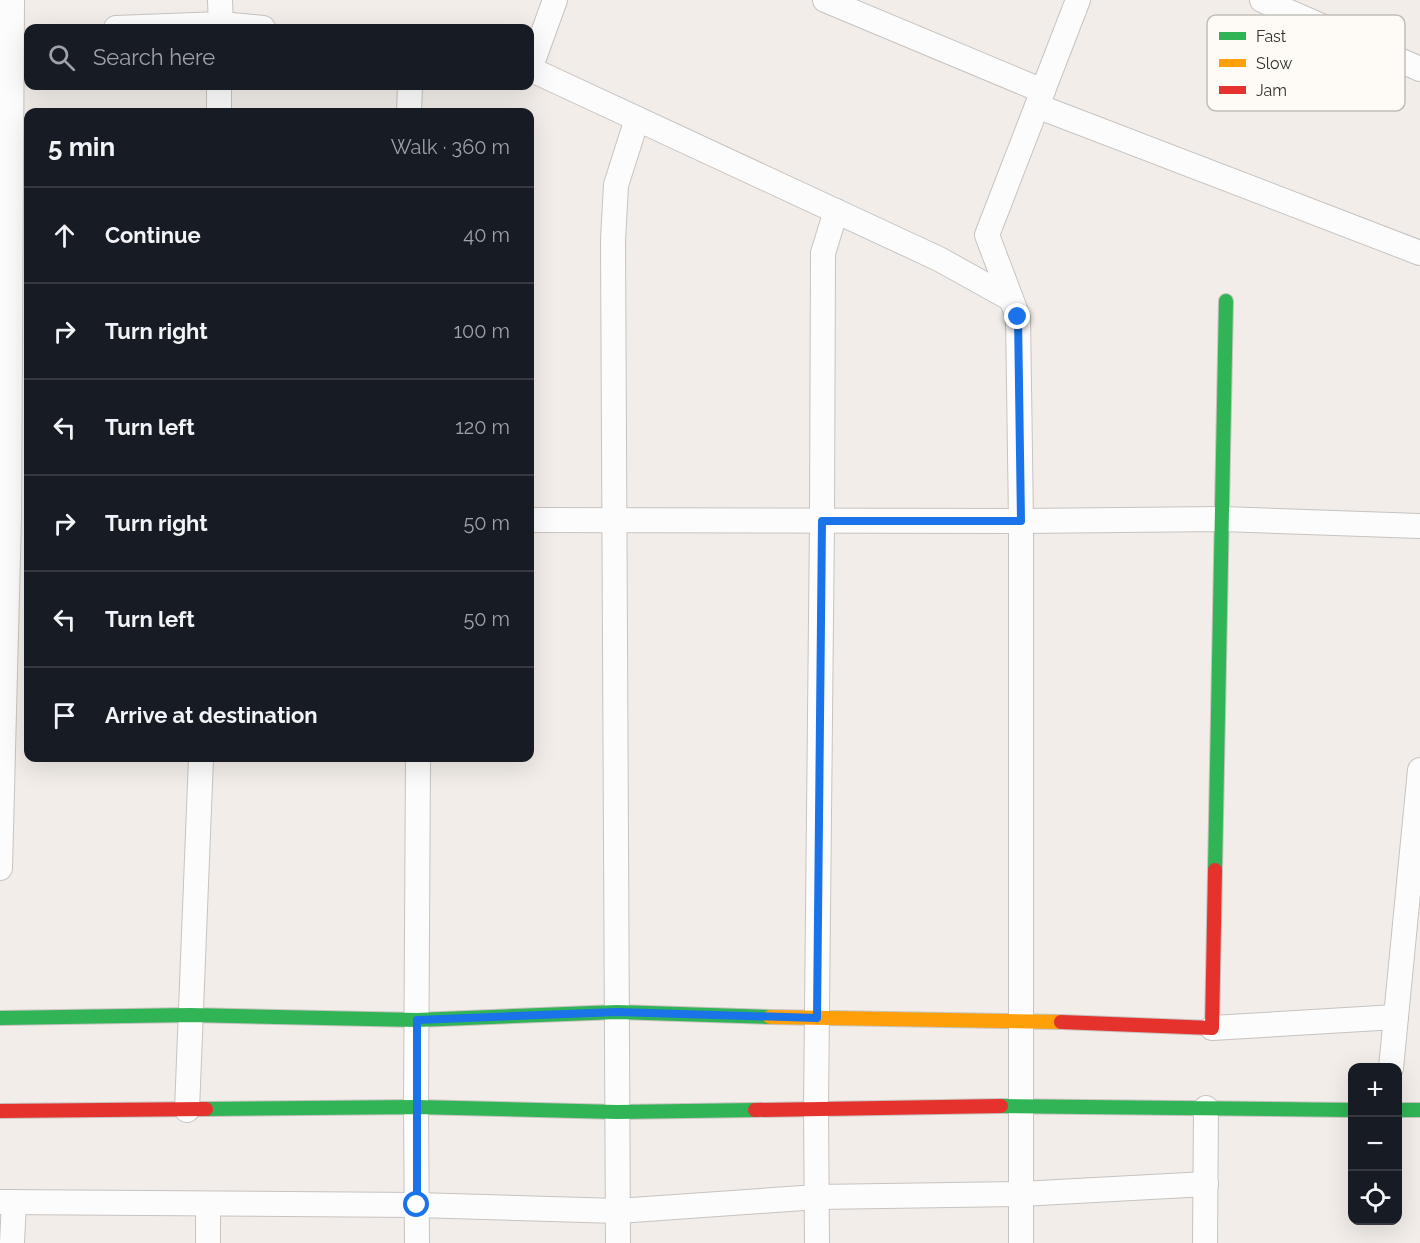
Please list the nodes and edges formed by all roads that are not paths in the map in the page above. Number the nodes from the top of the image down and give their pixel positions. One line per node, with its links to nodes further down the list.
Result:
1 (12, 0): 9 (street)
2 (220, 0): 8 (street)
3 (555, 0): 10 (street)
4 (825, 0): 16 (street)
5 (1078, 0): 16 (street)
6 (1262, 0): 7 (street)
7 (1296, 15)
8 (221, 24)
9 (14, 33): 24 (street)
10 (534, 58)
11 (1405, 62): 12 (street)
12 (1420, 69)
13 (534, 71): 19 (street)
14 (219, 90): 17 (street)
15 (410, 90): 18 (street)
16 (1040, 99): 21 (street); 22 (street)
17 (219, 108)
18 (409, 108)
19 (637, 119): 20 (street); 27 (street)
20 (836, 211): 22 (street); 28 (street)
21 (1420, 253)
22 (1011, 299): 29 (street)
23 (1226, 301): 25 (street)
24 (12, 518): 34 (street)
25 (1222, 519): 29 (street); 30 (street); 42 (street)
26 (534, 520): 27 (street)
27 (614, 520): 28 (street); 35 (street)
28 (822, 521): 29 (street); 39 (street)
29 (1021, 521): 41 (street)
30 (1420, 526)
31 (201, 762): 36 (street)
32 (418, 762): 40 (street)
33 (1420, 770): 37 (street)
34 (0, 868)
35 (617, 1012): 39 (street); 40 (street); 53 (street)
36 (190, 1015): 38 (street); 40 (street); 48 (street)
37 (1396, 1017): 42 (street); 43 (street)
38 (0, 1018)
39 (817, 1018): 41 (street); 46 (street)
40 (417, 1020): 45 (street)
41 (1021, 1021): 42 (street); 44 (street)
42 (1212, 1028)
43 (1391, 1063)
44 (1021, 1106): 46 (street); 47 (street); 55 (street)
45 (416, 1107): 48 (street); 53 (street); 59 (street)
46 (816, 1108): 53 (street); 56 (street)
47 (1206, 1108): 49 (street); 54 (street)
48 (187, 1110): 52 (street)
49 (1348, 1110)
50 (1402, 1110): 51 (street)
51 (1420, 1110)
52 (0, 1111)
53 (617, 1112): 60 (street)
54 (1206, 1185): 55 (street); 67 (street)
55 (1021, 1194): 56 (street); 66 (street)
56 (817, 1197): 60 (street); 65 (street)
57 (7, 1202): 58 (street); 61 (street)
58 (208, 1204): 59 (street); 62 (street)
59 (417, 1205): 60 (street); 63 (street)
60 (618, 1211): 64 (street)
61 (12, 1243)
62 (208, 1243)
63 (417, 1243)
64 (618, 1243)
65 (817, 1243)
66 (1022, 1243)
67 (1205, 1243)

